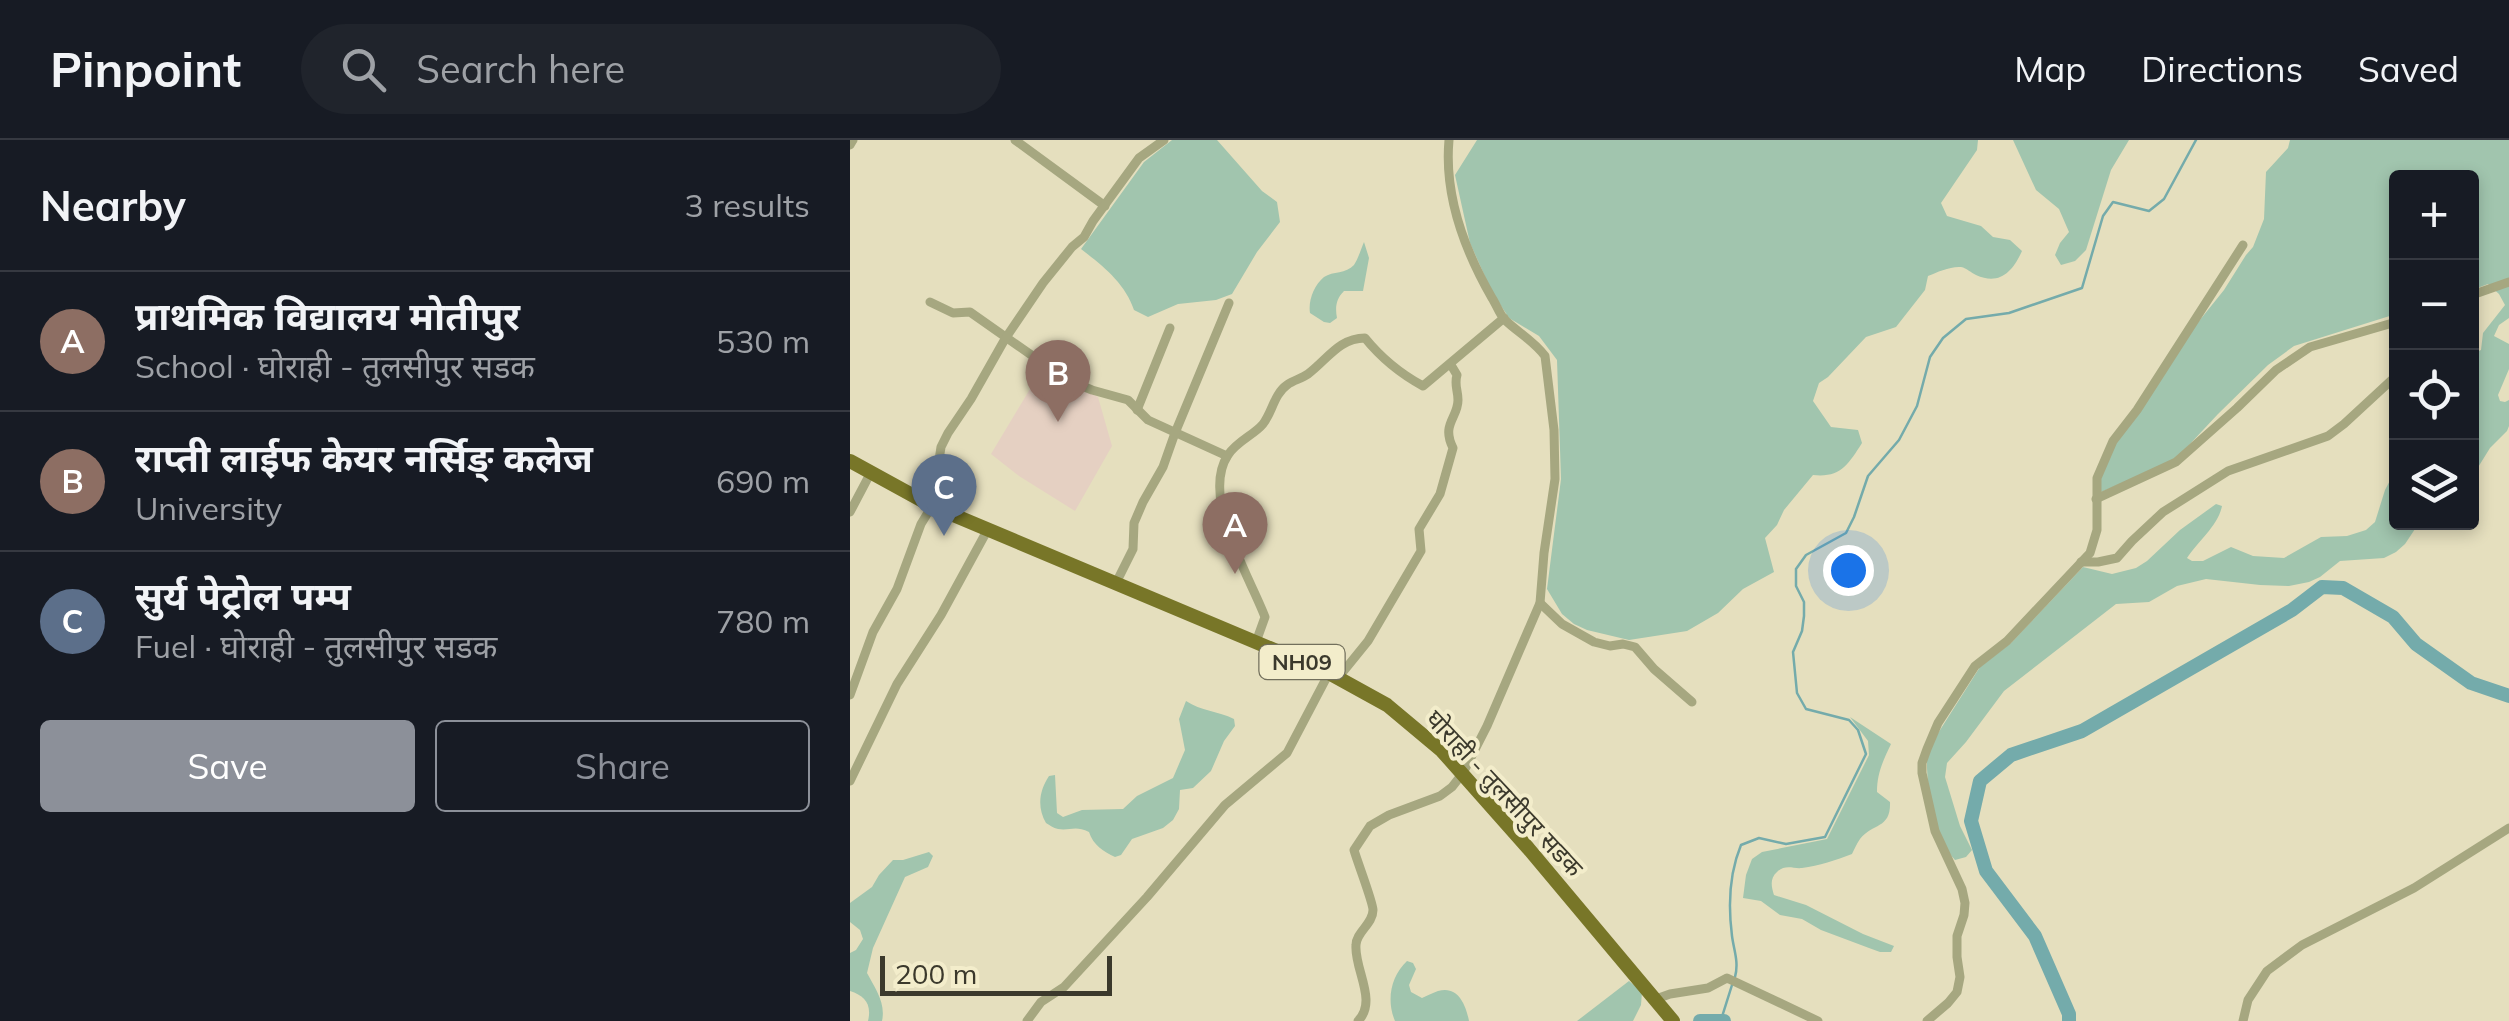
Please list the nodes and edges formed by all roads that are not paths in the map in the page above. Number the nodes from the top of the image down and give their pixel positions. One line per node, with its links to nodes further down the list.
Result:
1 (1015, 140): 4 (street)
2 (1164, 140): 4 (street)
3 (1449, 140): 10 (street)
4 (1105, 206): 13 (street)
5 (2244, 244): 21 (street)
6 (2509, 282): 7 (street)
7 (2479, 294)
8 (930, 302): 13 (street)
9 (1229, 303): 17 (street)
10 (1504, 318): 14 (street); 27 (street)
11 (2389, 324): 21 (street)
12 (1170, 328): 16 (street)
13 (1005, 338): 16 (street); 22 (street)
14 (1450, 365): 18 (street); 29 (street)
15 (2389, 383): 25 (street)
16 (1137, 410): 17 (street)
17 (1175, 433): 18 (street); 26 (street)
18 (1227, 456): 28 (street)
19 (850, 461): 20 (main road, घोराही - तुलसीपुर सडक / NH09)
20 (870, 474): 22 (main road, घोराही - तुलसीपुर सडक / NH09); 23 (street)
21 (2096, 499): 25 (street)
22 (932, 506): 24 (main road, घोराही - तुलसीपुर सडक / NH09); 30 (street)
23 (850, 512)
24 (988, 528): 26 (main road, घोराही - तुलसीपुर सडक / NH09); 33 (street)
25 (2081, 562): 40 (street)
26 (1116, 583): 28 (main road, घोराही - तुलसीपुर सडक / NH09)
27 (1540, 603): 31 (street); 32 (street)
28 (1256, 642): 29 (main road, घोराही - तुलसीपुर सडक / NH09)
29 (1334, 676): 32 (main road, घोराही - तुलसीपुर सडक / NH09); 36 (street)
30 (850, 694)
31 (1692, 702)
32 (1463, 773): 35 (main road, घोराही - तुलसीपुर सडक / NH09); 37 (street)
33 (850, 781)
34 (2509, 828): 41 (street)
35 (1656, 999): 38 (main road, NH09); 39 (street)
36 (1027, 1021)
37 (1358, 1021)
38 (1673, 1021)
39 (1818, 1021)
40 (1927, 1021)
41 (2243, 1021)

